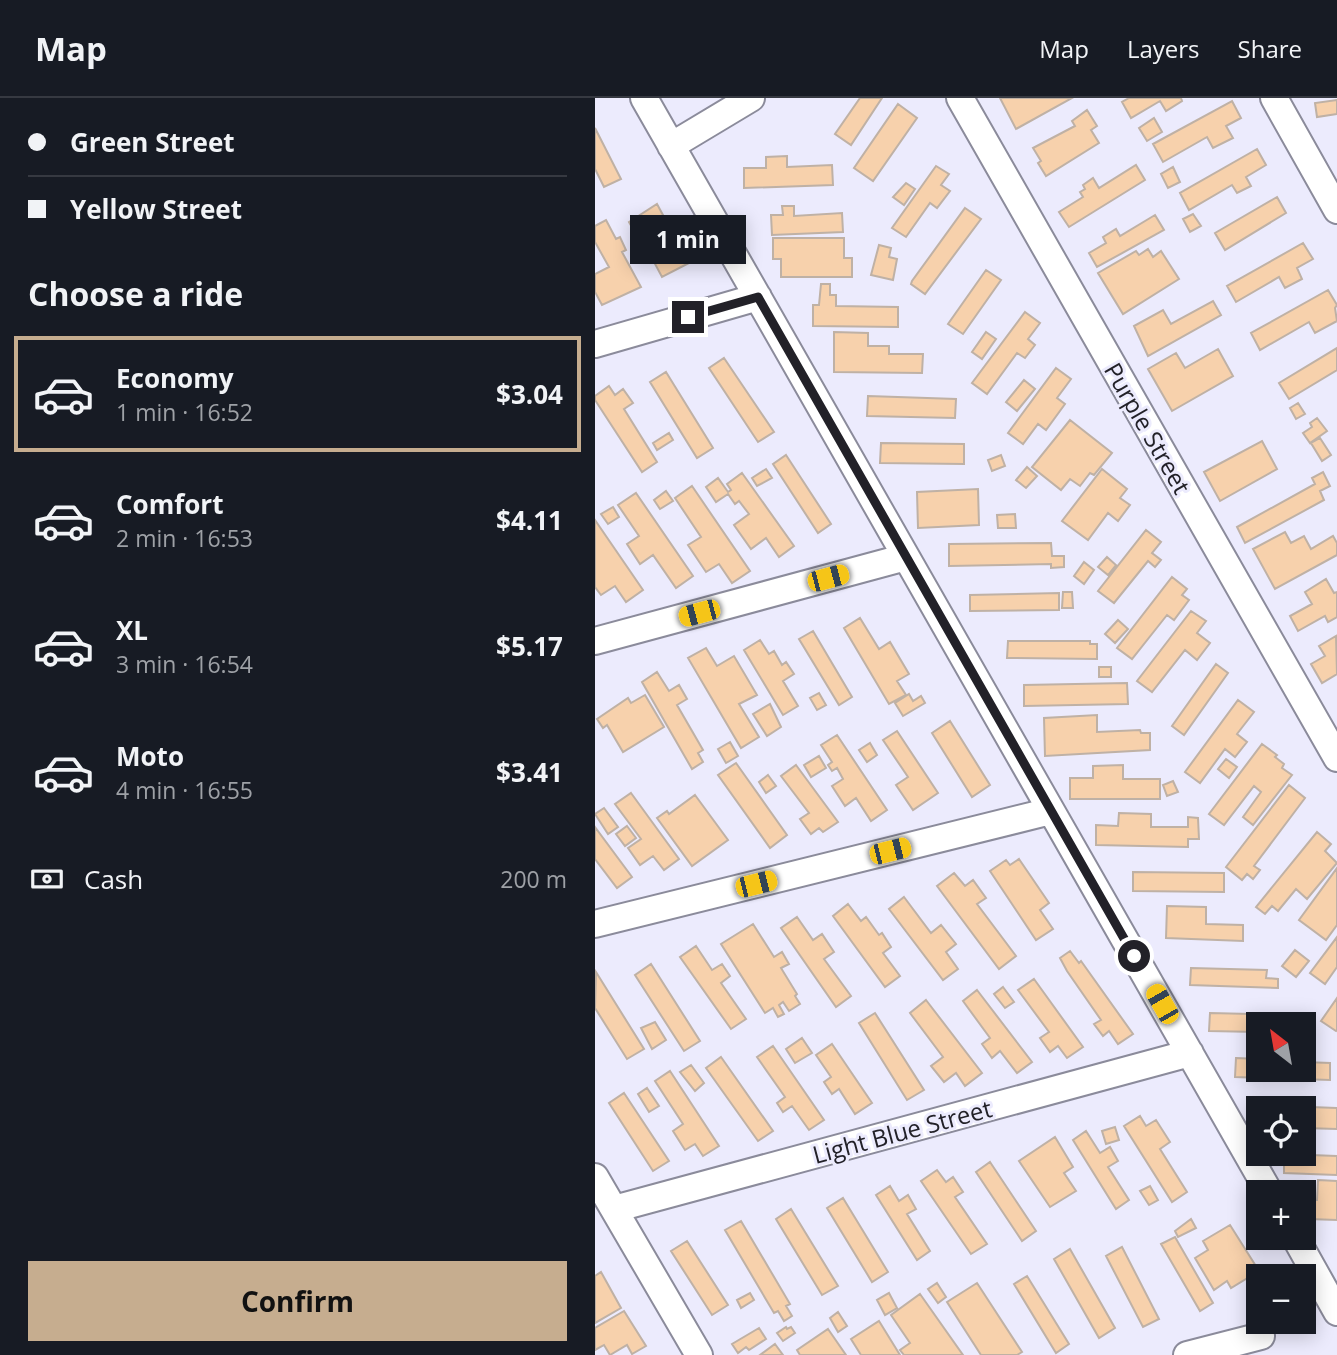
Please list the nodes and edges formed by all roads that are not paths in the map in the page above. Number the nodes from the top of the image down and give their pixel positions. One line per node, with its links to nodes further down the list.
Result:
1 (644, 98): 5 (street)
2 (751, 98): 5 (street)
3 (960, 98): 11 (street, Purple Street)
4 (1274, 98): 6 (street)
5 (671, 146): 7 (street)
6 (1337, 210)
7 (758, 297): 8 (street); 9 (street)
8 (595, 344)
9 (906, 557): 10 (street); 12 (street)
10 (595, 641)
11 (1337, 758)
12 (1051, 811): 13 (street); 14 (street)
13 (595, 924)
14 (1190, 1053): 16 (street); 17 (street, Light Blue Street)
15 (595, 1177): 17 (street)
16 (1262, 1180)
17 (614, 1209): 21 (street)
18 (1316, 1284): 19 (street)
19 (1337, 1312)
20 (1261, 1337): 22 (street)
21 (699, 1355)
22 (1187, 1355)

